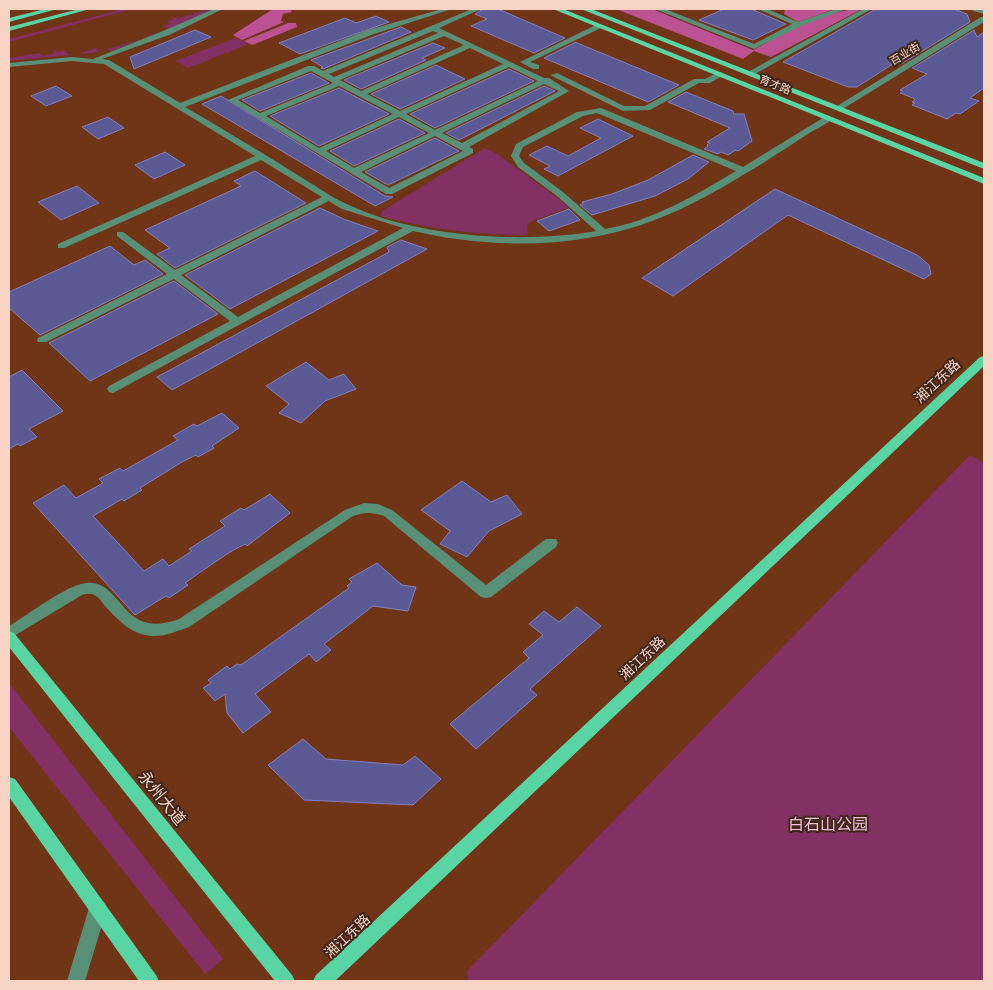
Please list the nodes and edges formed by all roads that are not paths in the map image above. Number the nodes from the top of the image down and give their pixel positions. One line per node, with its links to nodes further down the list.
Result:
1 (53, 9): 16 (main road)
2 (86, 9): 20 (main road)
3 (219, 9): 23 (street)
4 (449, 9): 32 (street)
5 (477, 9): 19 (street)
6 (557, 9): 18 (main road, 育才路)
7 (585, 9): 26 (main road, 育才路)
8 (659, 9): 17 (street)
9 (761, 9): 13 (street)
10 (842, 9): 17 (street)
11 (868, 9): 26 (street)
12 (976, 9): 14 (street)
13 (777, 12): 17 (street)
14 (984, 12)
15 (984, 19): 33 (street, 百业街)
16 (9, 20)
17 (798, 24)
18 (600, 26): 28 (main road, 育才路); 28 (street)
19 (433, 28): 21 (street); 27 (street)
20 (9, 30)
21 (444, 33): 22 (street); 29 (street)
22 (471, 45): 24 (street); 31 (street)
23 (96, 59): 25 (street); 32 (street)
24 (510, 64): 30 (street); 35 (street)
25 (9, 65)
26 (750, 73): 33 (main road, 育才路)
27 (322, 74): 29 (street); 34 (street)
28 (719, 74): 36 (main road, 育才路)
29 (335, 80): 31 (street); 34 (street)
30 (546, 80): 37 (street); 38 (street)
31 (360, 94): 35 (street)
32 (180, 106): 40 (street)
33 (838, 108): 41 (main road, 育才路)
34 (256, 114): 39 (street)
35 (400, 114): 37 (street); 39 (street)
36 (829, 118): 42 (street); 44 (main road, 育才路)
37 (436, 133): 38 (street); 43 (street)
38 (462, 147): 43 (street)
39 (319, 151): 43 (street)
40 (262, 156): 45 (street); 49 (street)
41 (984, 166)
42 (741, 170): 47 (street); 47 (street)
43 (355, 172)
44 (984, 181)
45 (328, 198): 46 (street); 50 (street)
46 (410, 228): 47 (street); 51 (street)
47 (603, 232)
48 (120, 234): 50 (street)
49 (61, 246)
50 (174, 275): 51 (street); 52 (street)
51 (237, 321): 54 (street)
52 (42, 340)
53 (984, 360): 63 (main road, 湘江东路)
54 (112, 389)
55 (551, 543): 56 (street)
56 (9, 633)
57 (9, 637): 62 (main road, 永州大道)
58 (9, 784): 59 (main road)
59 (98, 908): 60 (street); 61 (main road)
60 (76, 981)
61 (150, 981)
62 (286, 981)
63 (322, 981)

